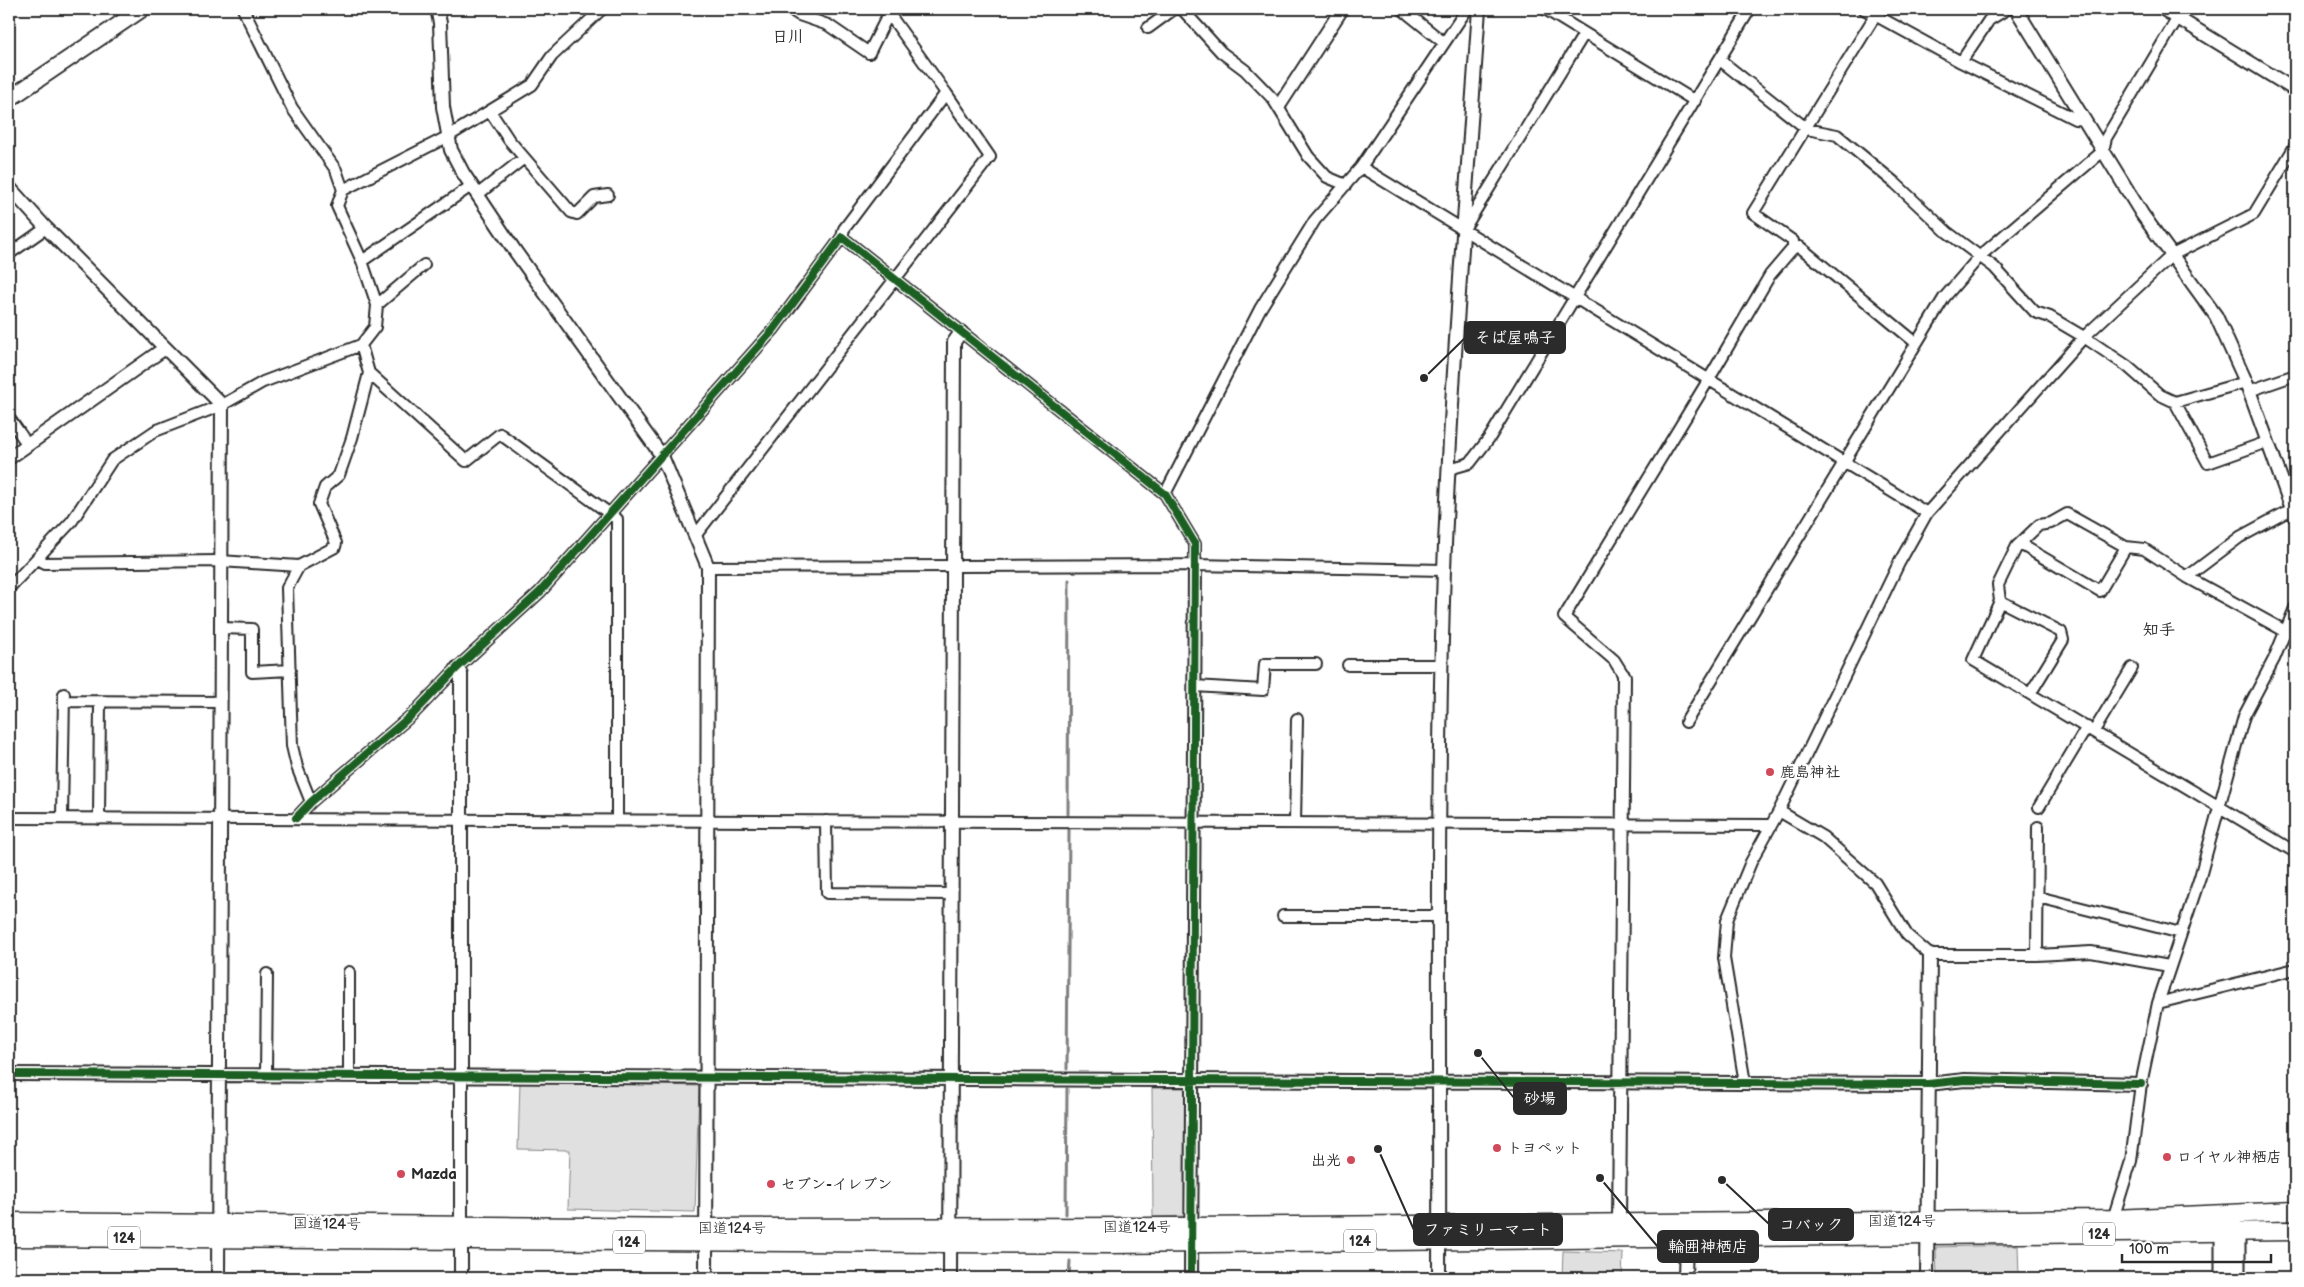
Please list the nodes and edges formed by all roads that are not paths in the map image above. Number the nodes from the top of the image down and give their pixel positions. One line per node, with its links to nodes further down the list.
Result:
1 (142, 9): 27 (main road)
2 (242, 9): 40 (street)
3 (437, 9): 33 (street)
4 (602, 9): 30 (street)
5 (790, 9): 26 (street)
6 (1174, 9): 20 (street)
7 (1182, 9): 29 (street)
8 (1342, 9): 29 (street)
9 (1402, 9): 22 (street)
10 (1467, 9): 22 (street)
11 (1478, 9): 44 (street)
12 (1750, 9): 23 (street)
13 (1864, 9): 19 (street)
14 (2007, 9): 24 (street)
15 (2016, 9): 31 (street)
16 (2163, 9): 18 (street)
17 (1551, 10): 21 (street)
18 (2180, 13): 25 (street); 35 (street)
19 (1875, 16): 24 (street); 32 (street)
20 (1148, 28)
21 (1584, 34): 28 (street); 44 (street)
22 (1443, 42): 37 (street)
23 (1720, 60): 28 (street); 32 (street)
24 (1961, 62): 31 (street)
25 (2295, 90)
26 (946, 92): 45 (street); 52 (street)
27 (9, 100)
28 (1695, 101): 53 (street)
29 (1279, 106): 38 (street)
30 (490, 111): 33 (street); 36 (street)
31 (2084, 120): 35 (street)
32 (1807, 129): 46 (street); 48 (street)
33 (447, 137): 40 (street); 41 (street)
34 (2295, 146): 49 (street)
35 (2103, 151): 48 (street); 49 (street)
36 (524, 158): 41 (street); 42 (street)
37 (1361, 167): 38 (street); 44 (street)
38 (1346, 185): 74 (street)
39 (9, 187): 43 (street)
40 (343, 190): 50 (street)
41 (474, 190): 50 (street); 69 (street)
42 (608, 195)
43 (46, 228): 47 (street); 59 (street)
44 (1463, 230): 53 (street); 72 (street)
45 (842, 237): 52 (street); 69 (street)
46 (1793, 248): 57 (street); 62 (street)
47 (9, 254)
48 (1980, 256): 56 (street); 57 (street)
49 (2172, 256): 56 (street); 63 (street)
50 (362, 260): 54 (street)
51 (424, 265): 54 (street)
52 (894, 279): 55 (street); 78 (street)
53 (1573, 297): 62 (street); 72 (street)
54 (377, 305): 58 (street)
55 (961, 332): 74 (street); 85 (street)
56 (2084, 337): 64 (street); 75 (street)
57 (1916, 342): 71 (street)
58 (361, 345): 60 (street); 65 (street)
59 (165, 348): 65 (street); 68 (street)
60 (369, 373): 77 (street); 84 (street)
61 (2295, 375): 63 (street)
62 (1709, 379): 71 (street); 100 (street)
63 (2247, 386): 64 (street); 67 (street)
64 (2175, 402): 67 (street)
65 (222, 405): 81 (street); 82 (street)
66 (9, 418): 68 (street)
67 (2267, 442): 73 (street)
68 (28, 445): 70 (street)
69 (662, 456): 77 (street); 78 (street)
70 (9, 458)
71 (1844, 463): 75 (street); 106 (street)
72 (1448, 469): 87 (street)
73 (2290, 493): 76 (street)
74 (1165, 494): 83 (street)
75 (1927, 513): 111 (street)
76 (2293, 513): 88 (street)
77 (610, 516): 97 (street); 118 (street)
78 (695, 536): 86 (street)
79 (2020, 544): 80 (street); 80 (street); 90 (street)
80 (2126, 547): 88 (street)
81 (38, 558): 82 (street); 89 (street)
82 (220, 561): 84 (street); 92 (street)
83 (1195, 565): 85 (street); 87 (street); 101 (street)
84 (300, 566): 99 (street)
85 (953, 566): 86 (street); 121 (street)
86 (708, 567): 119 (street)
87 (1444, 570): 96 (street)
88 (2187, 577): 93 (street)
89 (9, 588)
90 (2000, 601): 102 (street); 102 (street)
91 (2295, 608): 93 (street)
92 (221, 628): 99 (street); 104 (street)
93 (2285, 631): 109 (street)
94 (1316, 664): 101 (street)
95 (1348, 664): 96 (street)
96 (1441, 665): 124 (street)
97 (457, 668): 108 (street); 117 (street)
98 (2132, 668): 107 (street)
99 (290, 670): 108 (street)
100 (1624, 676): 125 (street)
101 (1194, 686): 122 (street)
102 (2030, 694): 107 (street)
103 (100, 702): 104 (street); 113 (street); 115 (street)
104 (221, 702): 116 (street)
105 (1297, 719): 123 (street)
106 (1686, 722)
107 (2090, 729): 109 (street); 110 (street)
108 (311, 802): 114 (street)
109 (2221, 806): 128 (street); 133 (street)
110 (2039, 807)
111 (1778, 811): 126 (street); 134 (street)
112 (9, 818): 113 (street)
113 (62, 818): 115 (street)
114 (296, 818): 116 (street); 117 (street)
115 (99, 819): 116 (street)
116 (221, 819): 142 (street)
117 (460, 820): 118 (street); 145 (street)
118 (616, 820): 119 (street)
119 (707, 821): 120 (street); 146 (street)
120 (826, 821): 121 (street); 129 (street)
121 (952, 822): 122 (street); 129 (street)
122 (1194, 822): 123 (street); 148 (street)
123 (1295, 823): 124 (street)
124 (1440, 824): 125 (street); 132 (street)
125 (1622, 824): 126 (street); 150 (street)
126 (1770, 825): 151 (street)
127 (2038, 826): 130 (street)
128 (2295, 852)
129 (952, 894): 147 (street)
130 (2038, 897): 133 (street); 135 (street)
131 (1283, 916): 132 (street)
132 (1440, 916): 149 (street)
133 (2181, 932): 136 (street)
134 (1930, 955): 135 (street); 152 (street)
135 (2037, 955): 136 (street)
136 (2169, 966): 140 (street)
137 (2295, 969): 140 (street)
138 (349, 972): 144 (street)
139 (267, 974): 143 (street)
140 (2158, 1003): 153 (street)
141 (9, 1074): 142 (street)
142 (220, 1075): 143 (street); 160 (street)
143 (266, 1075): 144 (street)
144 (349, 1076): 145 (street)
145 (460, 1077): 146 (street); 163 (street)
146 (707, 1078): 147 (street); 165 (street)
147 (950, 1079): 148 (street); 166 (street)
148 (1193, 1080): 149 (street); 167 (street)
149 (1440, 1082): 150 (street); 162 (street)
150 (1621, 1083): 151 (street); 158 (street)
151 (1745, 1083): 152 (street)
152 (1928, 1084): 153 (street); 159 (street)
153 (2141, 1084): 156 (street)
154 (2295, 1212): 155 (highway, 国道124号 / 124)
155 (2229, 1214): 156 (highway, 国道124号 / 124); 164 (main road)
156 (2113, 1219): 159 (highway, 国道124号 / 124)
157 (9, 1222): 160 (highway, 国道124号 / 124)
158 (1619, 1224): 159 (highway, 国道124号 / 124); 162 (highway, 国道124号 / 124)
159 (1927, 1228): 164 (highway, 国道124号 / 124); 169 (highway, 国道124号 / 124); 177 (street)
160 (218, 1231): 163 (highway, 国道124号 / 124); 168 (highway, 国道124号 / 124); 170 (street)
161 (2295, 1231): 164 (highway, 国道124号 / 124)
162 (1439, 1232): 167 (highway, 国道124号 / 124); 169 (highway, 国道124号 / 124); 175 (street)
163 (461, 1233): 165 (highway, 国道124号 / 124); 171 (street)
164 (2230, 1233): 178 (main road); 179 (main road)
165 (706, 1235): 166 (highway, 国道124号 / 124); 172 (street)
166 (950, 1235): 167 (highway, 国道124号 / 124); 173 (street)
167 (1191, 1235): 174 (street)
168 (9, 1237)
169 (1686, 1237): 176 (street)
170 (218, 1278)
171 (461, 1278)
172 (706, 1278)
173 (950, 1278)
174 (1191, 1278)
175 (1439, 1278)
176 (1685, 1278)
177 (1927, 1278)
178 (2223, 1278)
179 (2237, 1278)

